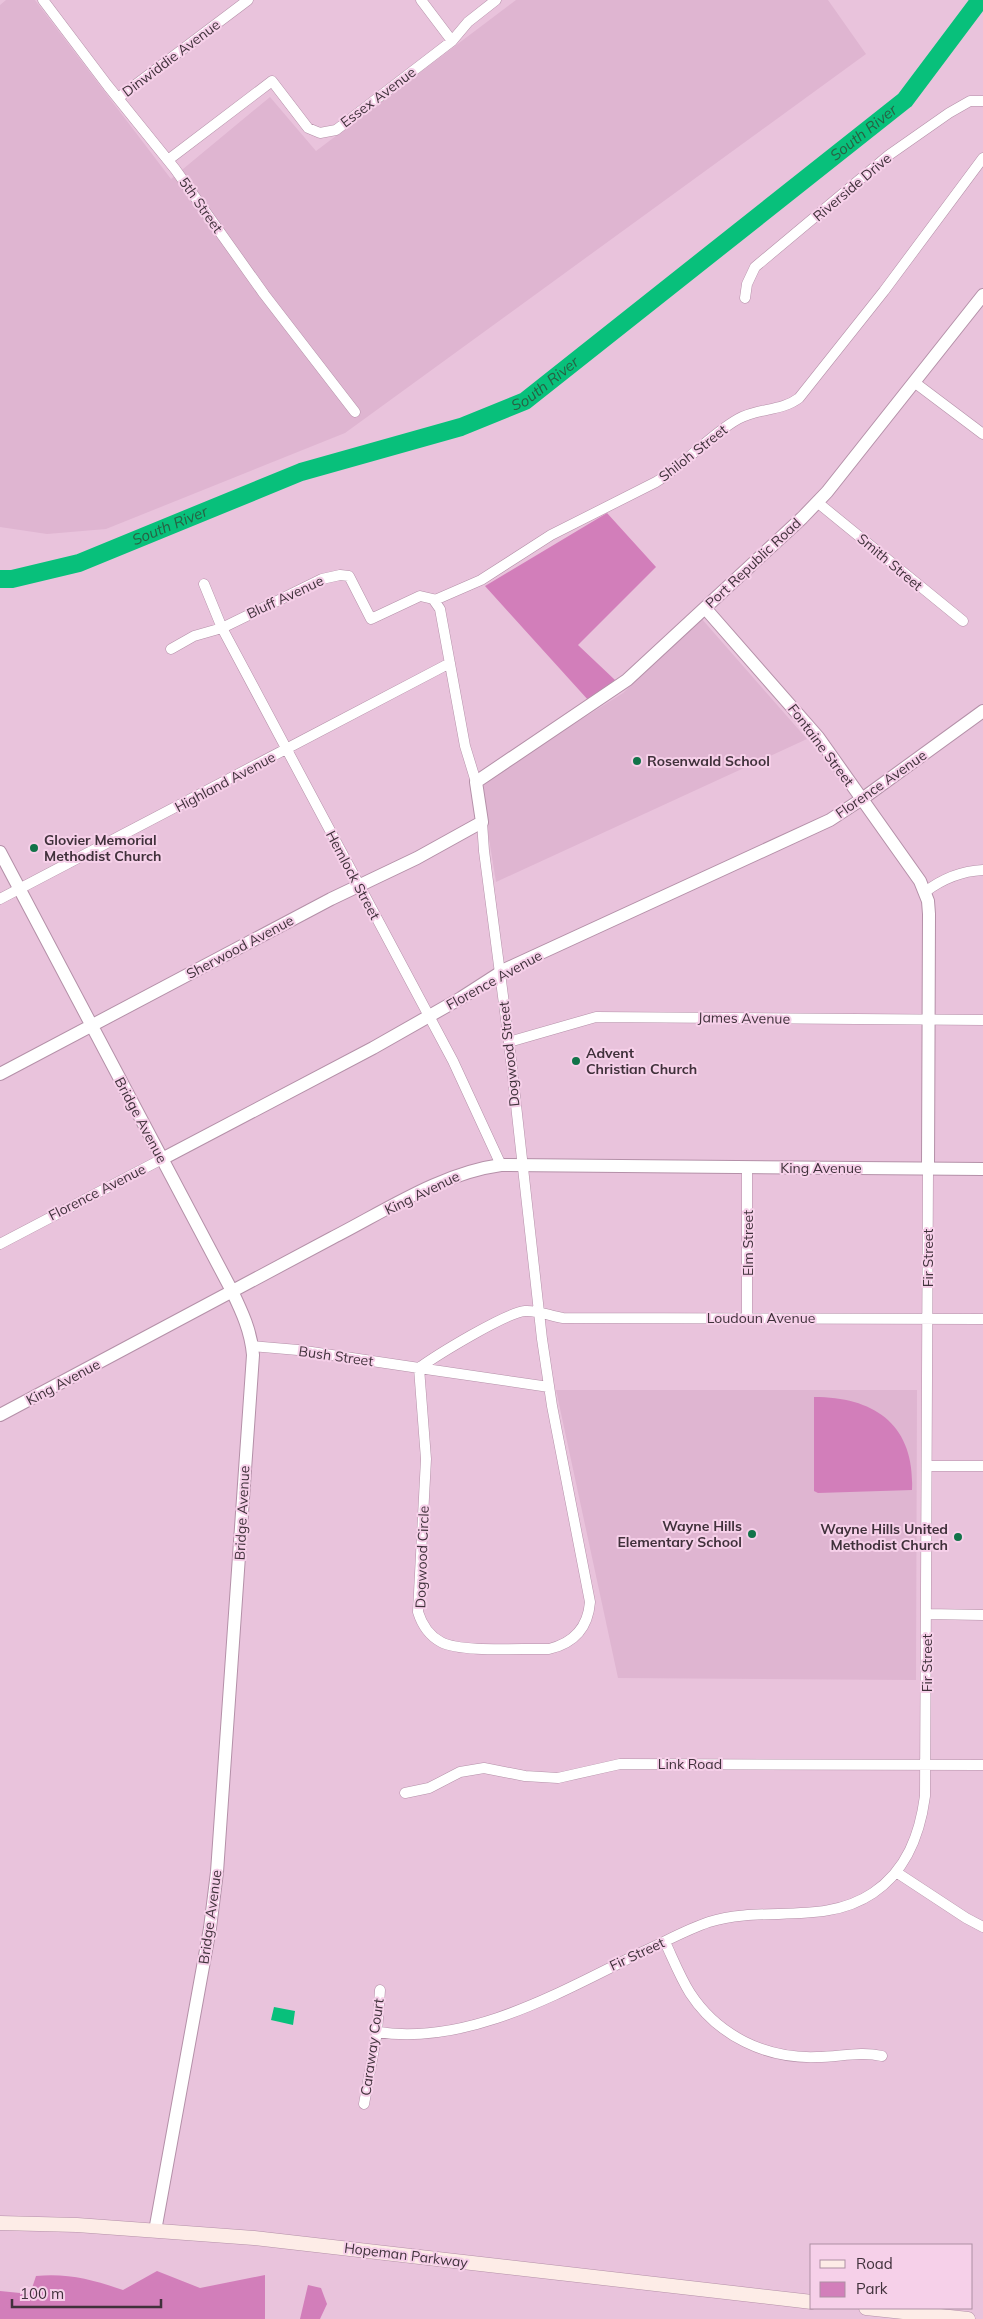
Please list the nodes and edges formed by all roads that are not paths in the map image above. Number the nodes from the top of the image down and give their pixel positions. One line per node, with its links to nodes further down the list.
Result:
1 (43, 0): 6 (street, 5th Street)
2 (248, 0): 6 (street, Dinwiddie Avenue)
3 (421, 0): 5 (street)
4 (496, 0): 5 (street, Essex Avenue)
5 (452, 41): 9 (street, Essex Avenue)
6 (118, 98): 9 (street, 5th Street)
7 (983, 101): 11 (street, Riverside Drive)
8 (983, 158): 17 (street, Shiloh Street)
9 (168, 160): 13 (street, 5th Street)
10 (983, 295): 12 (street, Port Republic Road)
11 (745, 298)
12 (914, 382): 14 (street); 15 (street, Port Republic Road)
13 (355, 412)
14 (983, 434)
15 (817, 502): 18 (street, Port Republic Road); 19 (street, Smith Street)
16 (204, 584): 20 (street, Hemlock Street)
17 (435, 600): 20 (street, Bluff Avenue); 22 (street)
18 (705, 608): 25 (street, Port Republic Road); 26 (street, Fontaine Street)
19 (963, 621)
20 (222, 628): 21 (street, Bluff Avenue); 24 (street, Hemlock Street)
21 (171, 649)
22 (450, 663): 24 (street, Highland Avenue); 25 (street, Dogwood Street)
23 (983, 711): 26 (street, Florence Avenue)
24 (286, 749): 30 (street, Hemlock Street); 31 (street, Highland Avenue)
25 (476, 782): 27 (street, Dogwood Street)
26 (862, 799): 32 (street, Fontaine Street); 34 (street, Florence Avenue)
27 (482, 822): 30 (street, Sherwood Avenue); 34 (street, Dogwood Street)
28 (0, 852): 31 (street, Bridge Avenue)
29 (983, 870): 32 (street)
30 (359, 885): 35 (street, Hemlock Street); 38 (street, Sherwood Avenue)
31 (20, 889): 33 (street, Highland Avenue); 38 (street, Bridge Avenue)
32 (924, 892): 36 (street, Fir Street)
33 (0, 899)
34 (500, 974): 35 (street, Florence Avenue); 39 (street, Dogwood Street)
35 (428, 1016): 41 (street, Florence Avenue); 42 (street, Hemlock Street)
36 (929, 1019): 37 (street, James Avenue); 39 (street, James Avenue); 45 (street, Fir Street)
37 (983, 1020)
38 (92, 1026): 40 (street, Sherwood Avenue); 41 (street, Bridge Avenue)
39 (509, 1042): 43 (street, Dogwood Street)
40 (0, 1074)
41 (162, 1159): 47 (street, Florence Avenue); 48 (street, Bridge Avenue)
42 (501, 1165): 43 (street, King Avenue); 48 (street, King Avenue)
43 (521, 1166): 44 (street, King Avenue); 49 (street, Dogwood Street)
44 (747, 1168): 45 (street, King Avenue); 50 (street, Elm Street)
45 (928, 1169): 46 (street, King Avenue); 51 (street, Fir Street)
46 (983, 1169)
47 (0, 1244)
48 (232, 1291): 53 (street, Bridge Avenue); 56 (street, King Avenue)
49 (539, 1313): 50 (street, Loudoun Avenue); 54 (street); 55 (street, Dogwood Street)
50 (747, 1318): 51 (street, Loudoun Avenue)
51 (928, 1319): 52 (street, Loudoun Avenue); 57 (street, Fir Street)
52 (983, 1319)
53 (252, 1346): 54 (street, Bush Street); 72 (street, Bridge Avenue)
54 (420, 1368): 55 (street, Bush Street); 55 (street, Dogwood Circle)
55 (549, 1387)
56 (0, 1415)
57 (928, 1466): 58 (street); 59 (street, Fir Street)
58 (983, 1466)
59 (927, 1614): 60 (street); 61 (street, Fir Street)
60 (983, 1615)
61 (926, 1765): 62 (street, Link Road); 63 (street, Link Road); 64 (street, Fir Street)
62 (983, 1765)
63 (405, 1793)
64 (896, 1872): 65 (street); 66 (street, Fir Street)
65 (983, 1927)
66 (665, 1942): 68 (street, Fir Street); 69 (street)
67 (380, 1990): 68 (street, Caraway Court)
68 (377, 2032): 70 (street, Caraway Court)
69 (882, 2056)
70 (364, 2104)
71 (0, 2223): 72 (main road, Hopeman Parkway)
72 (155, 2231): 73 (main road, Hopeman Parkway)
73 (810, 2302)
74 (875, 2309): 75 (main road)
75 (968, 2319)

